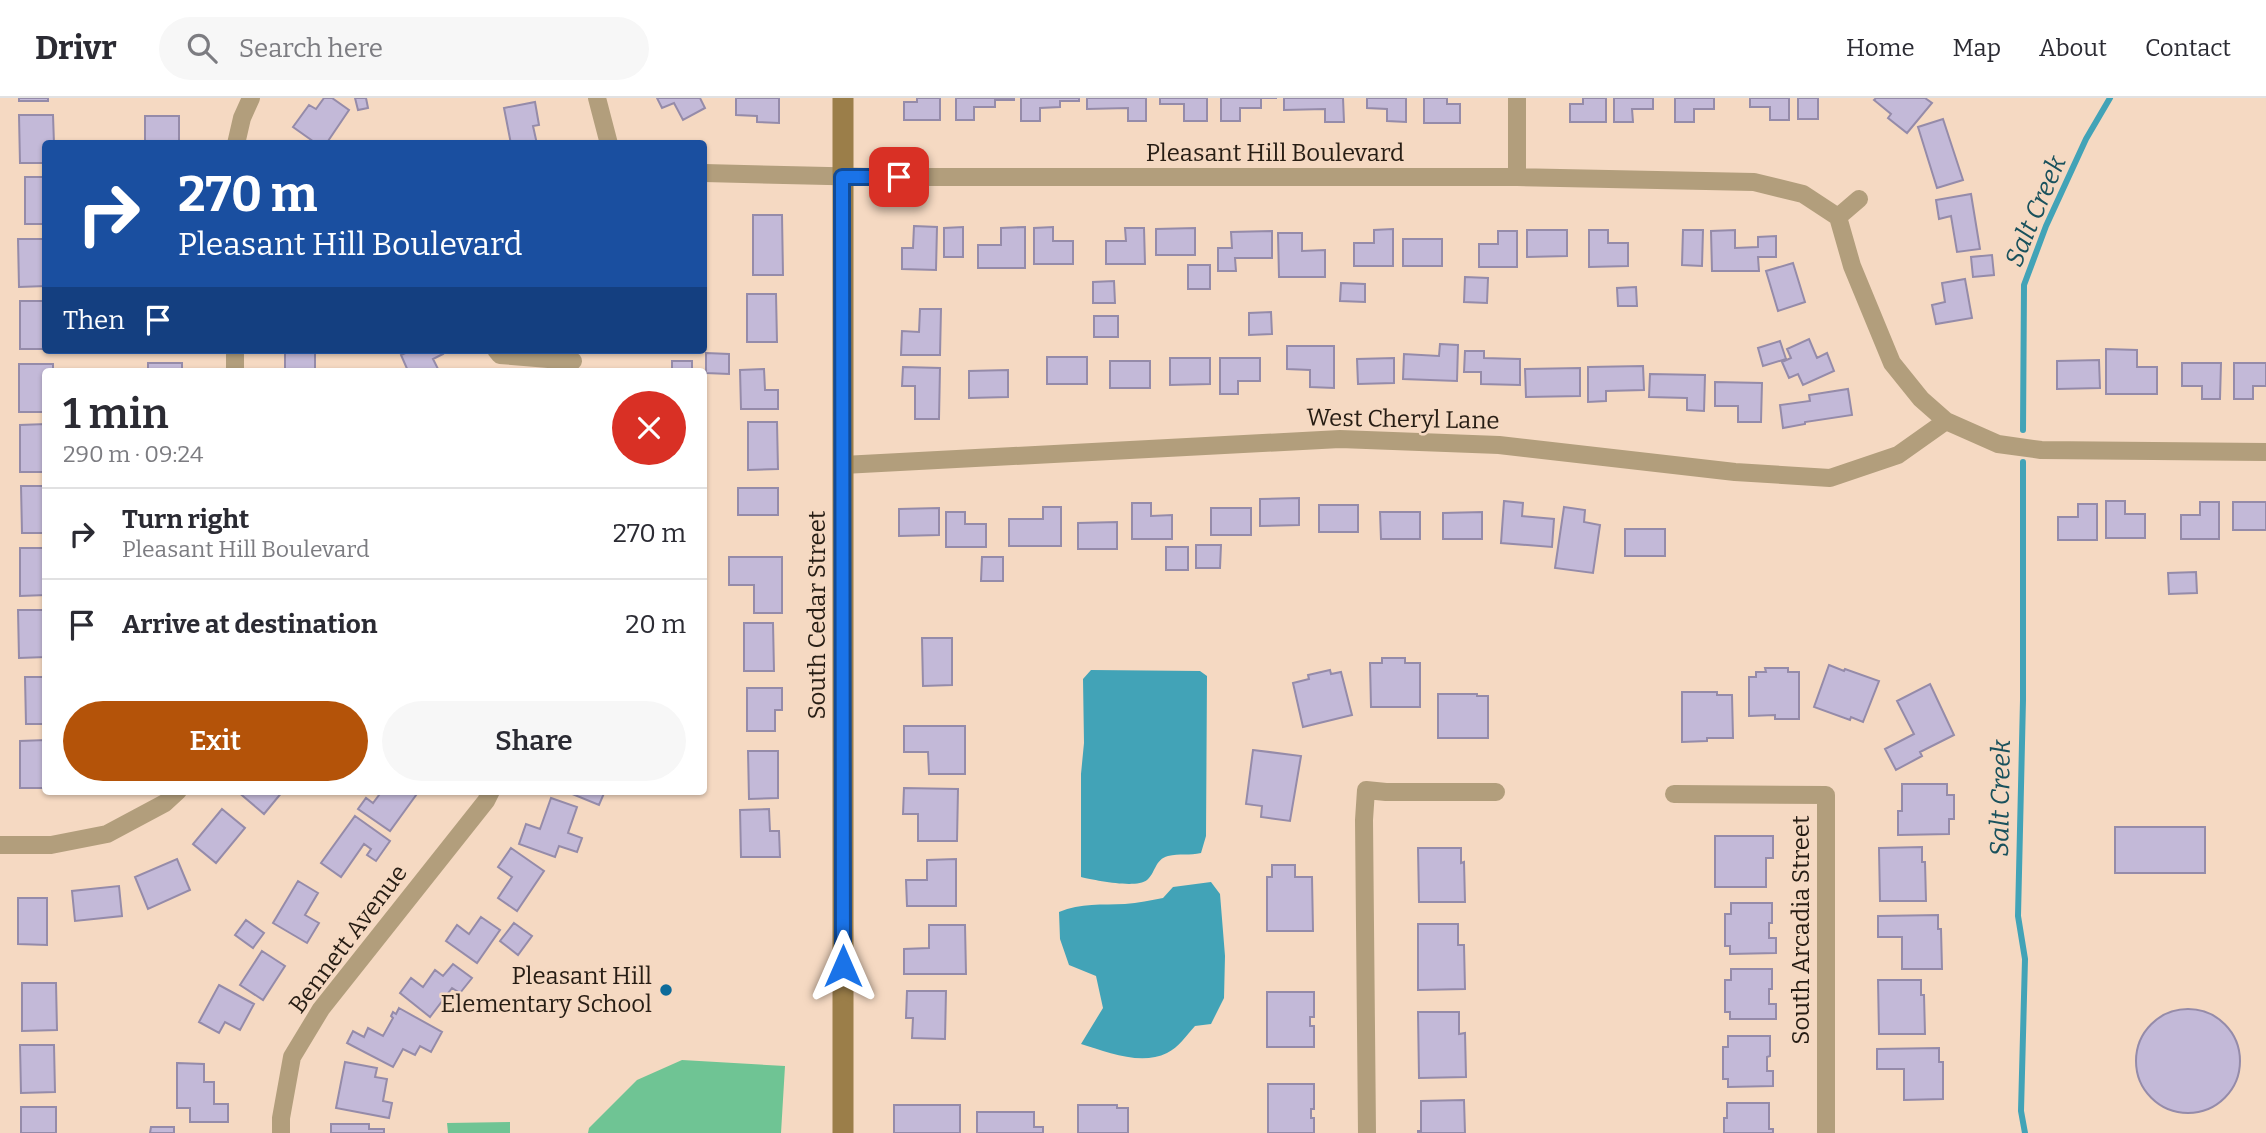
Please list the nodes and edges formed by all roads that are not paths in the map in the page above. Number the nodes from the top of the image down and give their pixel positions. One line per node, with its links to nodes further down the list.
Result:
1 (251, 98): 5 (street)
2 (597, 98): 6 (street)
3 (843, 98): 8 (street, South Cedar Street)
4 (1517, 98): 9 (street)
5 (237, 140)
6 (608, 140)
7 (707, 173): 8 (street, Pleasant Hill Boulevard)
8 (842, 177): 9 (street, Pleasant Hill Boulevard); 16 (street, South Cedar Street)
9 (1517, 177): 11 (street, Pleasant Hill Boulevard)
10 (1859, 199): 11 (street)
11 (1838, 217): 14 (street)
12 (499, 354): 13 (street)
13 (573, 361)
14 (1946, 421): 15 (street); 16 (street, West Cheryl Lane)
15 (2266, 452)
16 (843, 465): 23 (street, South Cedar Street)
17 (1496, 792): 24 (street)
18 (1674, 794): 25 (street, South Arcadia Street)
19 (174, 795): 21 (street)
20 (488, 795): 22 (street, Bennett Avenue)
21 (0, 845)
22 (281, 1133)
23 (843, 1133)
24 (1367, 1133)
25 (1826, 1133)

